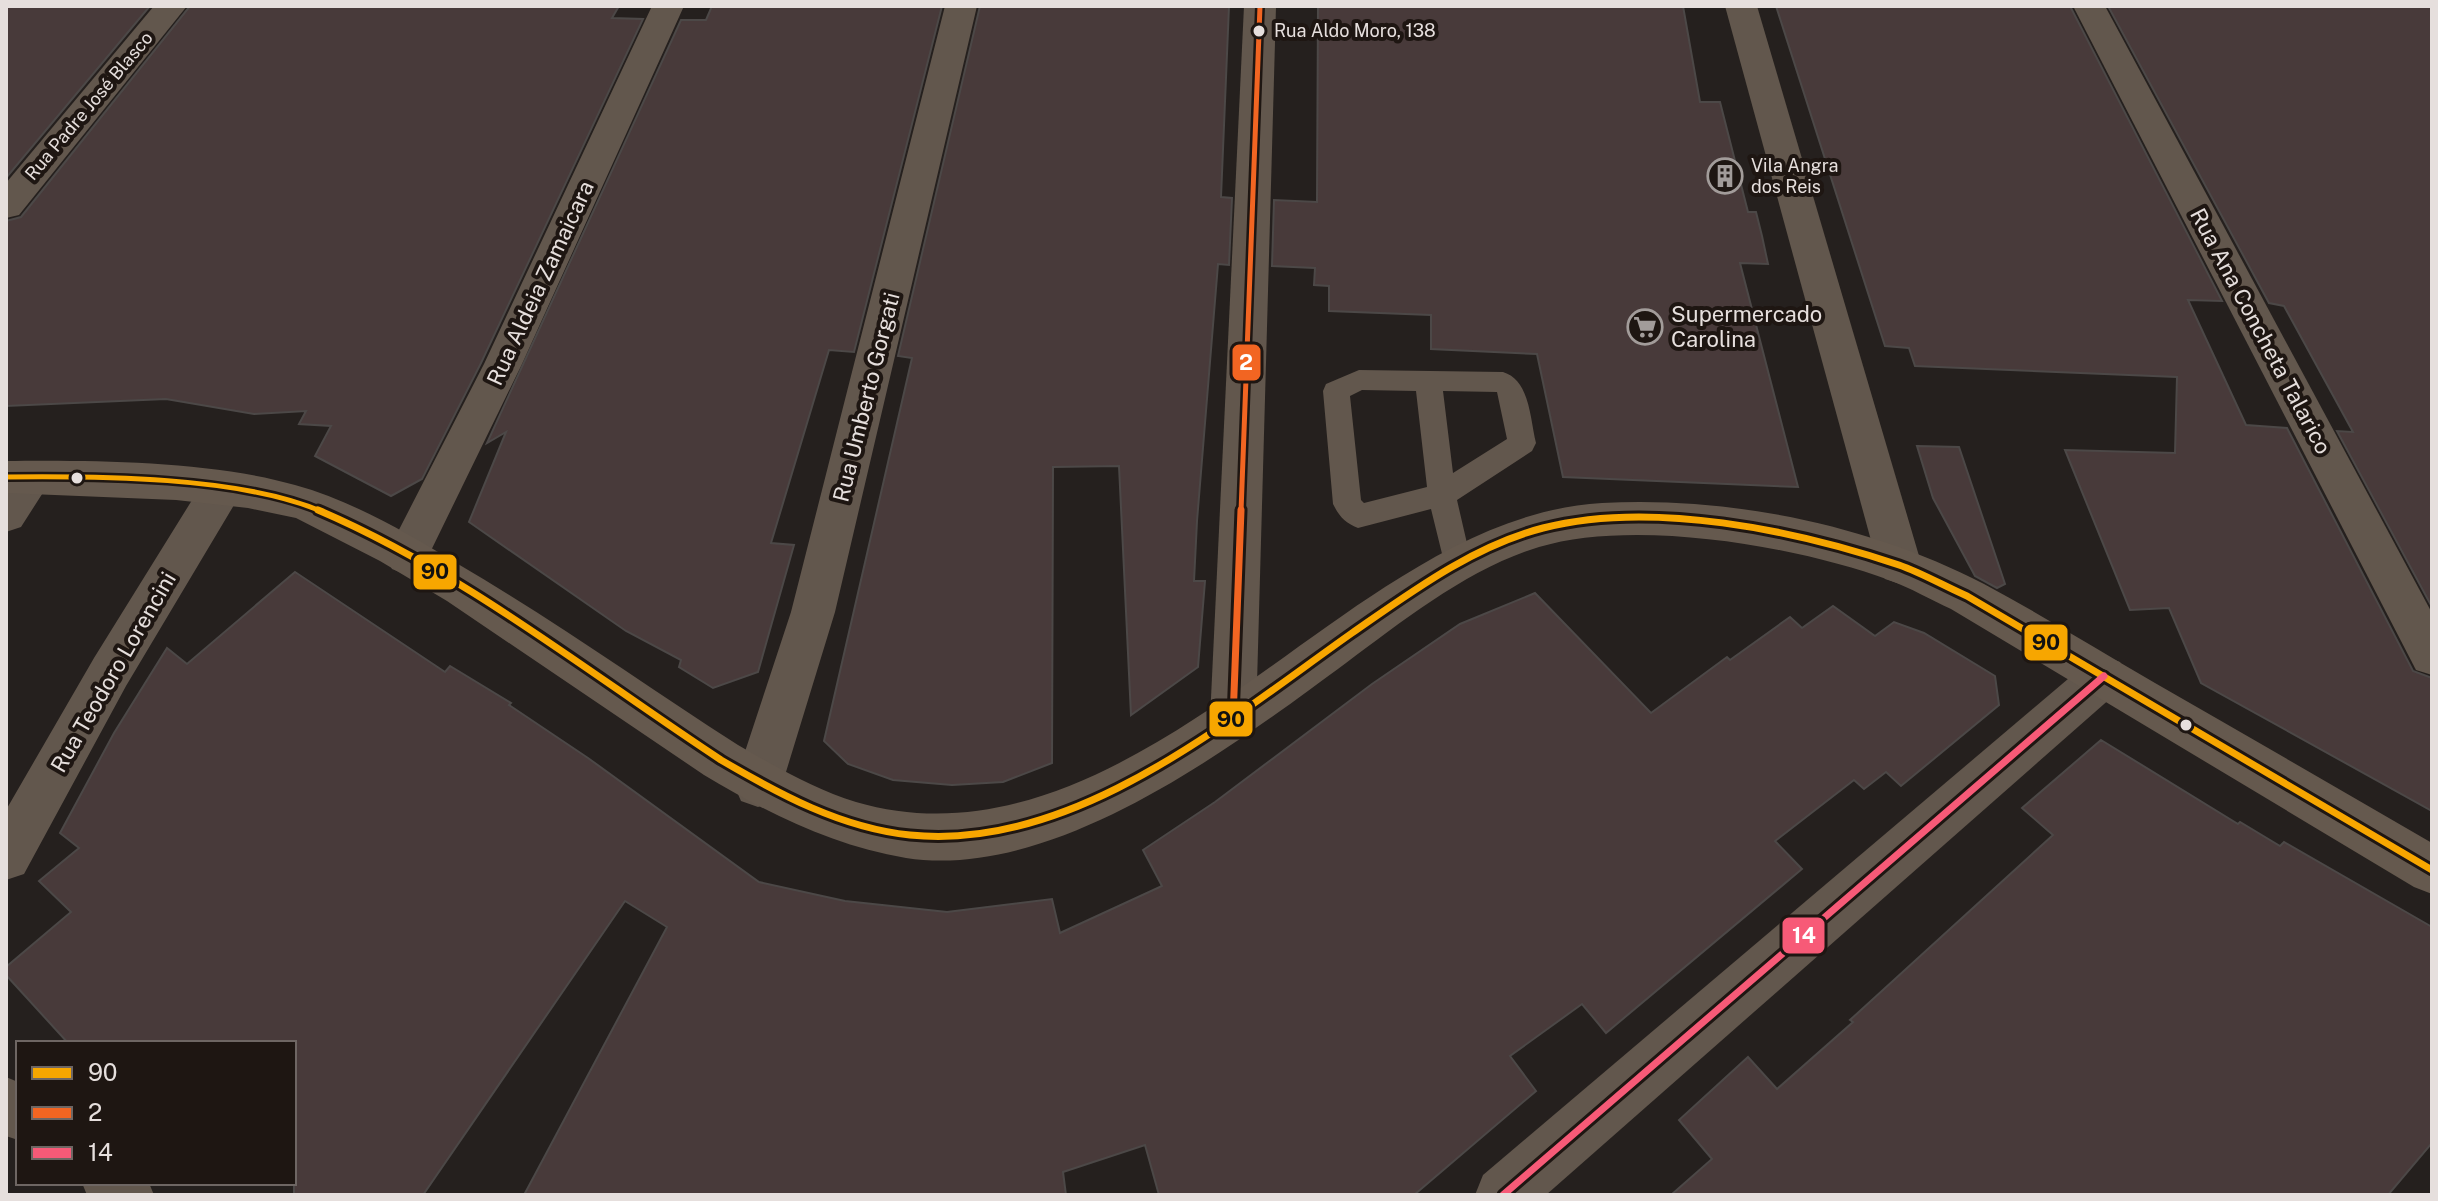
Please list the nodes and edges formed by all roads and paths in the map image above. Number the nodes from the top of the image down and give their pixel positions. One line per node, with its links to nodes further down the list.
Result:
1 (171, 6): 7 (street, Rua Padre José Blasco)
2 (668, 6): 13 (street, Rua Aldeia Zamaicara)
3 (961, 6): 19 (street, Rua Umberto Gorgati)
4 (1260, 6): 18 (street)
5 (1741, 6): 15 (street)
6 (2089, 6): 16 (street, Rua Ana Concheta Talarico)
7 (6, 206)
8 (1428, 380): 11 (lane); 11 (lane); 11 (lane)
9 (19, 477): 10 (street); 12 (street)
10 (222, 488): 13 (street); 20 (street, Rua Teodoro Lorencini)
11 (1442, 495): 14 (lane)
12 (6, 515)
13 (407, 557): 19 (street)
14 (1457, 565): 15 (street); 18 (street)
15 (1900, 566): 17 (street)
16 (2432, 656)
17 (2104, 676): 21 (street); 22 (street)
18 (1233, 719): 19 (street)
19 (758, 785)
20 (6, 857)
21 (2432, 870)
22 (1503, 1195)

